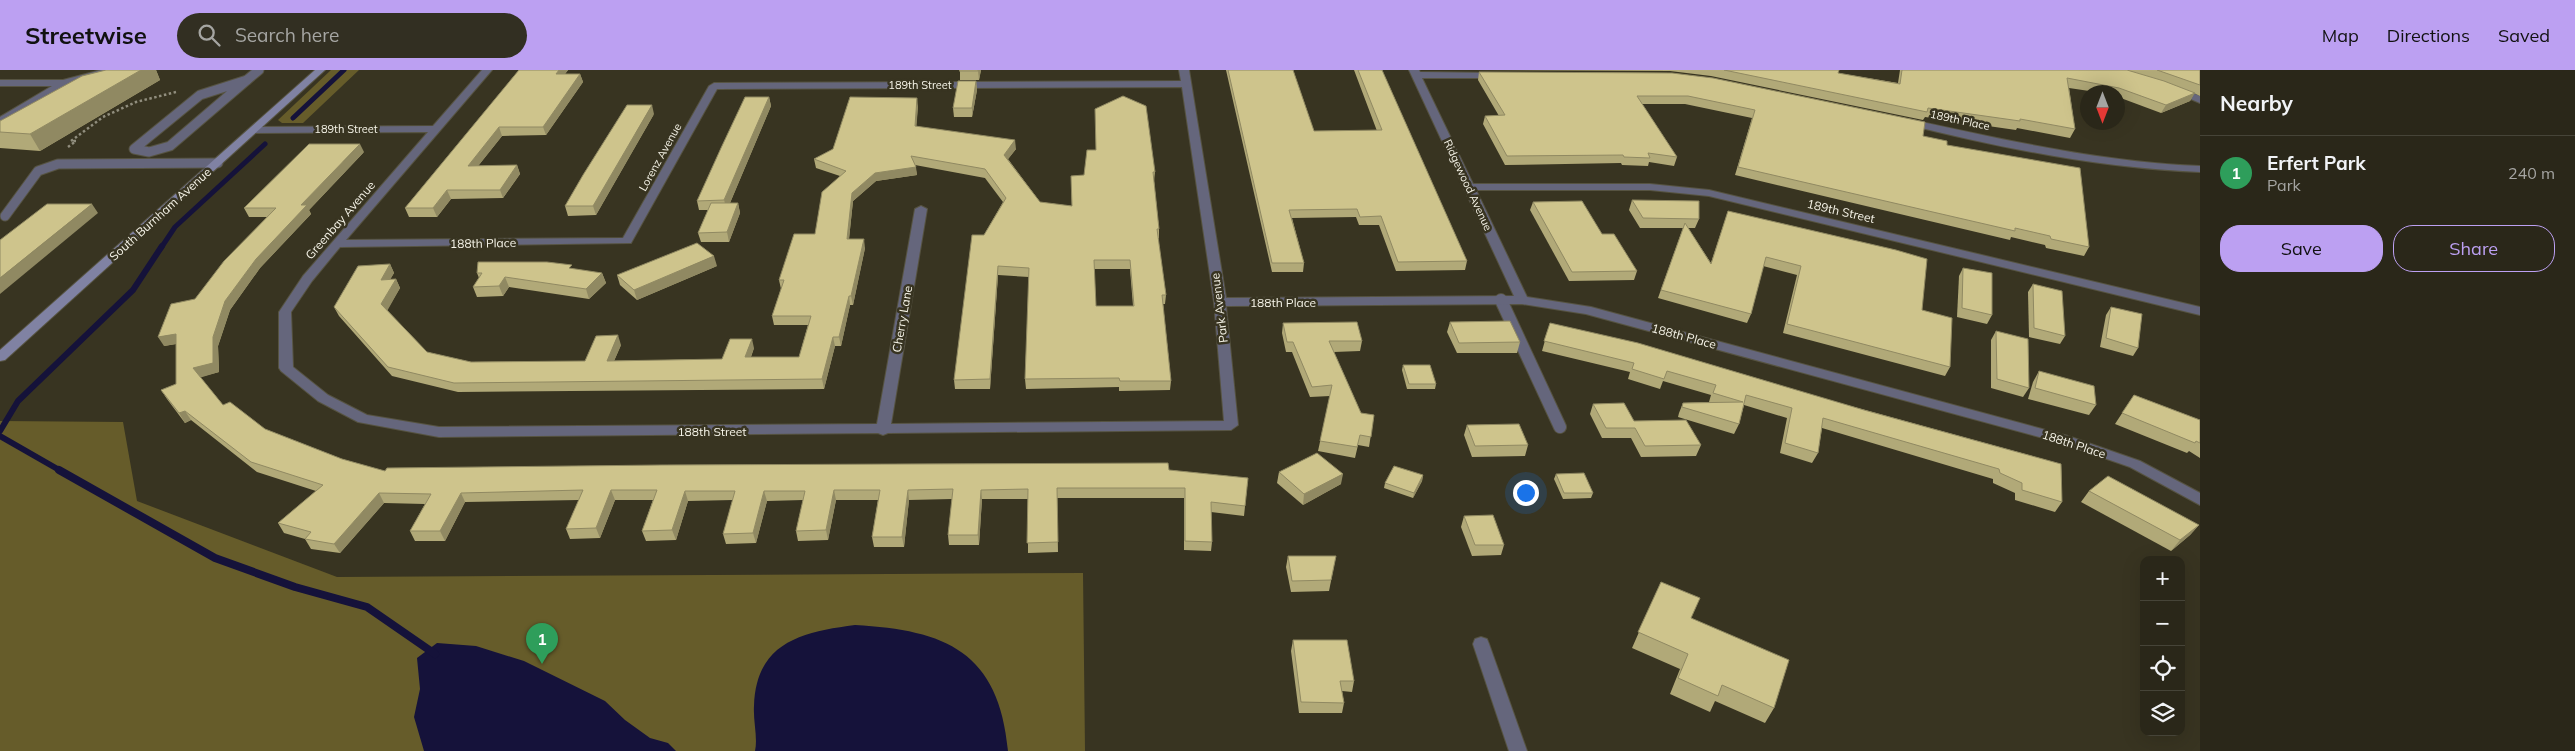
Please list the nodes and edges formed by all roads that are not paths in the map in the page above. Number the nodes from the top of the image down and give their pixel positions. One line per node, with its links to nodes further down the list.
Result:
1 (112, 70): 10 (street)
2 (259, 70): 8 (lane)
3 (320, 70): 18 (main road, South Burnham Avenue)
4 (488, 70): 17 (street, Greenbay Avenue)
5 (1184, 70): 11 (street, Park Avenue)
6 (1415, 72): 7 (street); 21 (street, Ridgewood Avenue)
7 (1506, 75)
8 (247, 80): 8 (lane)
9 (0, 83): 10 (street)
10 (63, 83): 16 (street)
11 (1186, 84): 13 (street, 189th Street); 28 (street, Park Avenue)
12 (2163, 85): 14 (street)
13 (714, 86): 24 (street, Lorenz Avenue)
14 (2200, 100)
15 (1893, 119): 20 (street, 189th Place)
16 (0, 121)
17 (437, 128): 18 (street, 189th Street); 25 (street, Greenbay Avenue)
18 (254, 130): 19 (main road, South Burnham Avenue)
19 (218, 162): 23 (lane); 30 (main road, South Burnham Avenue)
20 (2200, 170)
21 (1470, 187): 27 (street, Ridgewood Avenue); 29 (street, 189th Street)
22 (921, 209): 34 (street, Cherry Lane)
23 (5, 216)
24 (626, 241): 25 (street, 188th Place)
25 (339, 244): 31 (street, Greenbay Avenue)
26 (1501, 300): 27 (street, 188th Place); 28 (street, 188th Place); 33 (lane)
27 (1522, 300): 35 (street, 188th Place)
28 (1220, 302): 32 (street, Park Avenue)
29 (2200, 311)
30 (0, 357)
31 (323, 398): 34 (street, 188th Street)
32 (1107, 428): 34 (street, 188th Street)
33 (1560, 428)
34 (883, 430)
35 (2200, 500)
36 (1481, 644): 37 (street)
37 (1518, 751)

